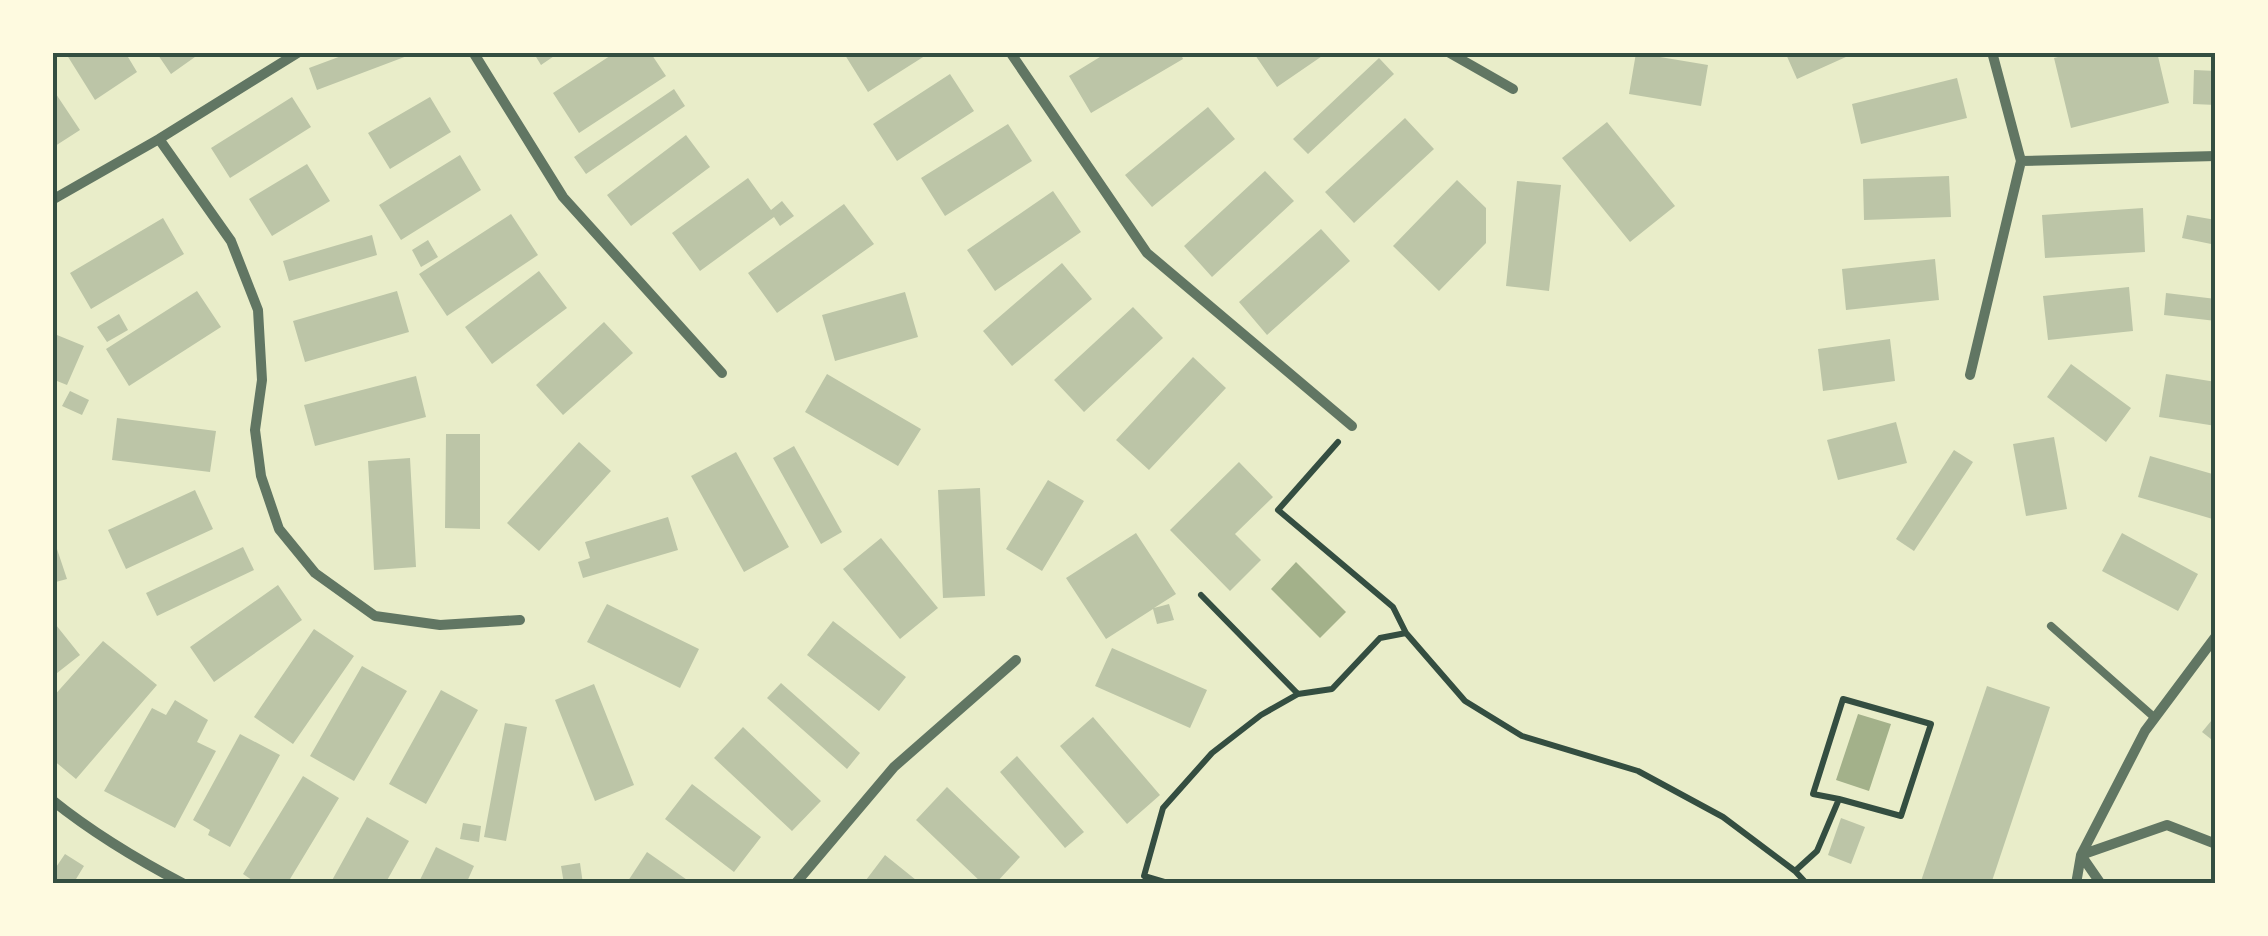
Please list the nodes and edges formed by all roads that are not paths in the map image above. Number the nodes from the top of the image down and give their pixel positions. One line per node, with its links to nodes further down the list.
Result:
1 (298, 52): 7 (street)
2 (473, 52): 11 (street)
3 (1010, 52): 13 (street)
4 (1448, 52): 6 (street)
5 (1992, 52): 9 (street)
6 (1513, 89)
7 (159, 139): 10 (street); 14 (street)
8 (2216, 156): 9 (street)
9 (2021, 161): 12 (street)
10 (52, 200)
11 (722, 374)
12 (1970, 375)
13 (1352, 426)
14 (520, 620)
15 (2051, 626): 18 (lane)
16 (2216, 636): 18 (street)
17 (1016, 660): 23 (street)
18 (2155, 718): 21 (street)
19 (52, 800): 22 (street)
20 (2216, 844): 21 (street)
21 (2080, 855): 24 (street); 25 (street)
22 (184, 884)
23 (795, 884)
24 (2076, 884)
25 (2101, 884)

